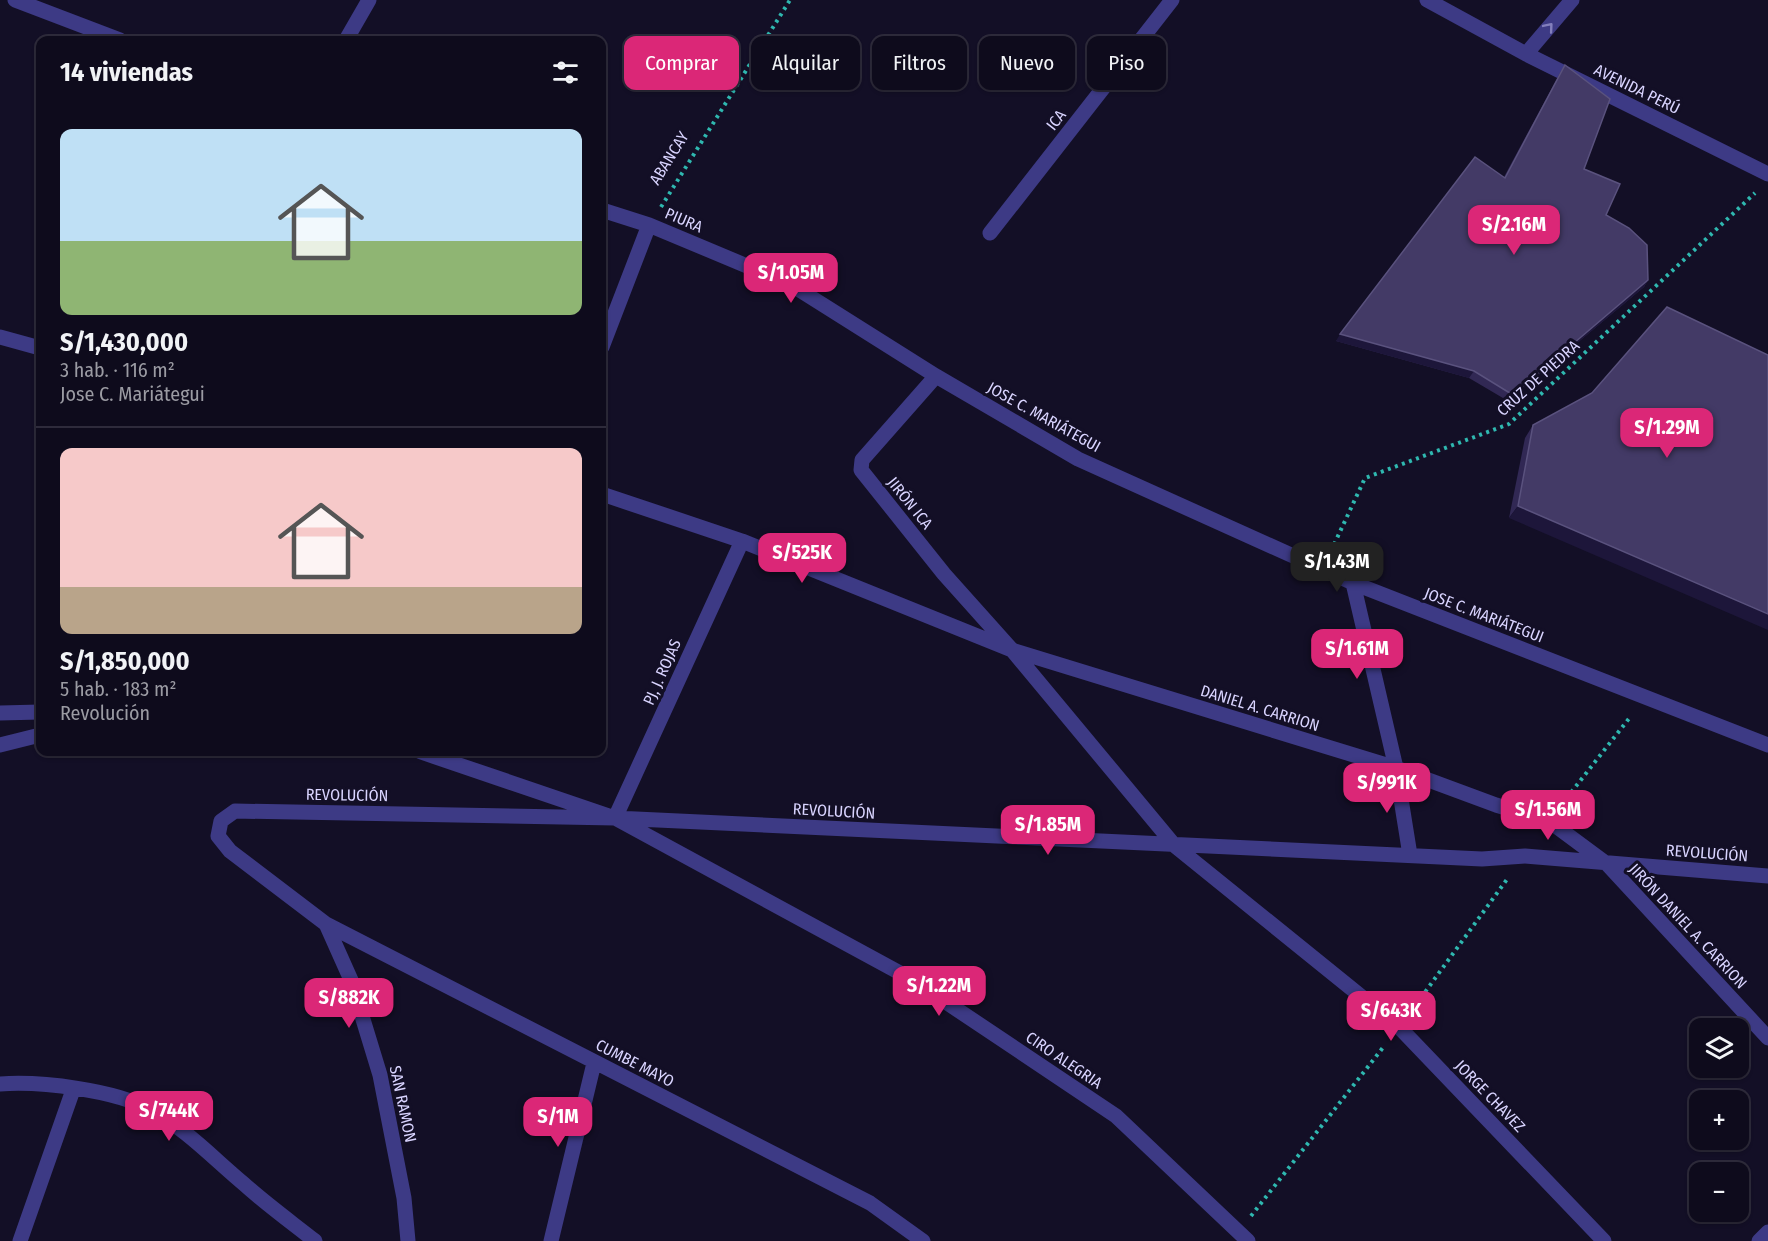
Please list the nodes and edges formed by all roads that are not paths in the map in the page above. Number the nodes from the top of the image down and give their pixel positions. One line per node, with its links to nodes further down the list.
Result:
1 (15, 0): 6 (street)
2 (369, 0): 7 (street)
3 (1172, 0): 12 (street, ICA)
4 (1427, 0): 8 (street, AVENIDA PERÚ)
5 (1572, 0): 8 (street, one-way to 5)
6 (110, 36)
7 (348, 36)
8 (1526, 54): 9 (street, AVENIDA PERÚ)
9 (1768, 174)
10 (606, 211): 11 (street, PIURA)
11 (649, 225): 14 (street); 16 (street, PIURA)
12 (990, 234)
13 (0, 337): 15 (street)
14 (606, 337)
15 (36, 347)
16 (936, 376): 19 (street, JOSE C. MARIÁTEGUI); 20 (street, JIRÓN ICA)
17 (606, 495): 18 (street)
18 (742, 541): 20 (street); 28 (street, PJ, J. ROJAS)
19 (1353, 583): 25 (street, JOSE C. MARIÁTEGUI); 27 (street)
20 (1012, 650): 27 (street, DANIEL A. CARRION); 30 (street, JIRÓN ICA)
21 (36, 712): 22 (street)
22 (0, 713)
23 (36, 736): 24 (street)
24 (0, 745)
25 (1768, 745)
26 (433, 756): 28 (street)
27 (1396, 768): 29 (street, DANIEL A. CARRION); 32 (street)
28 (615, 818): 30 (street, REVOLUCIÓN); 31 (street, REVOLUCIÓN); 41 (street, CIRO ALEGRIA)
29 (1549, 821): 33 (street, JIRÓN DANIEL A. CARRION)
30 (1175, 846): 32 (street, REVOLUCIÓN); 47 (street, JORGE CHAVEZ)
31 (230, 851): 35 (street, SAN RAMON)
32 (1410, 855): 33 (street, REVOLUCIÓN)
33 (1607, 864): 34 (street, REVOLUCIÓN); 36 (street, JIRÓN DANIEL A. CARRION)
34 (1768, 876)
35 (326, 924): 37 (street, CUMBE MAYO); 44 (street, SAN RAMON)
36 (1768, 1038)
37 (594, 1063): 45 (street); 46 (street, CUMBE MAYO)
38 (0, 1084): 39 (street)
39 (74, 1090): 42 (street); 43 (street)
40 (1768, 1232): 48 (street)
41 (1243, 1236)
42 (20, 1241)
43 (315, 1241)
44 (408, 1241)
45 (551, 1241)
46 (923, 1241)
47 (1604, 1241)
48 (1759, 1241)

